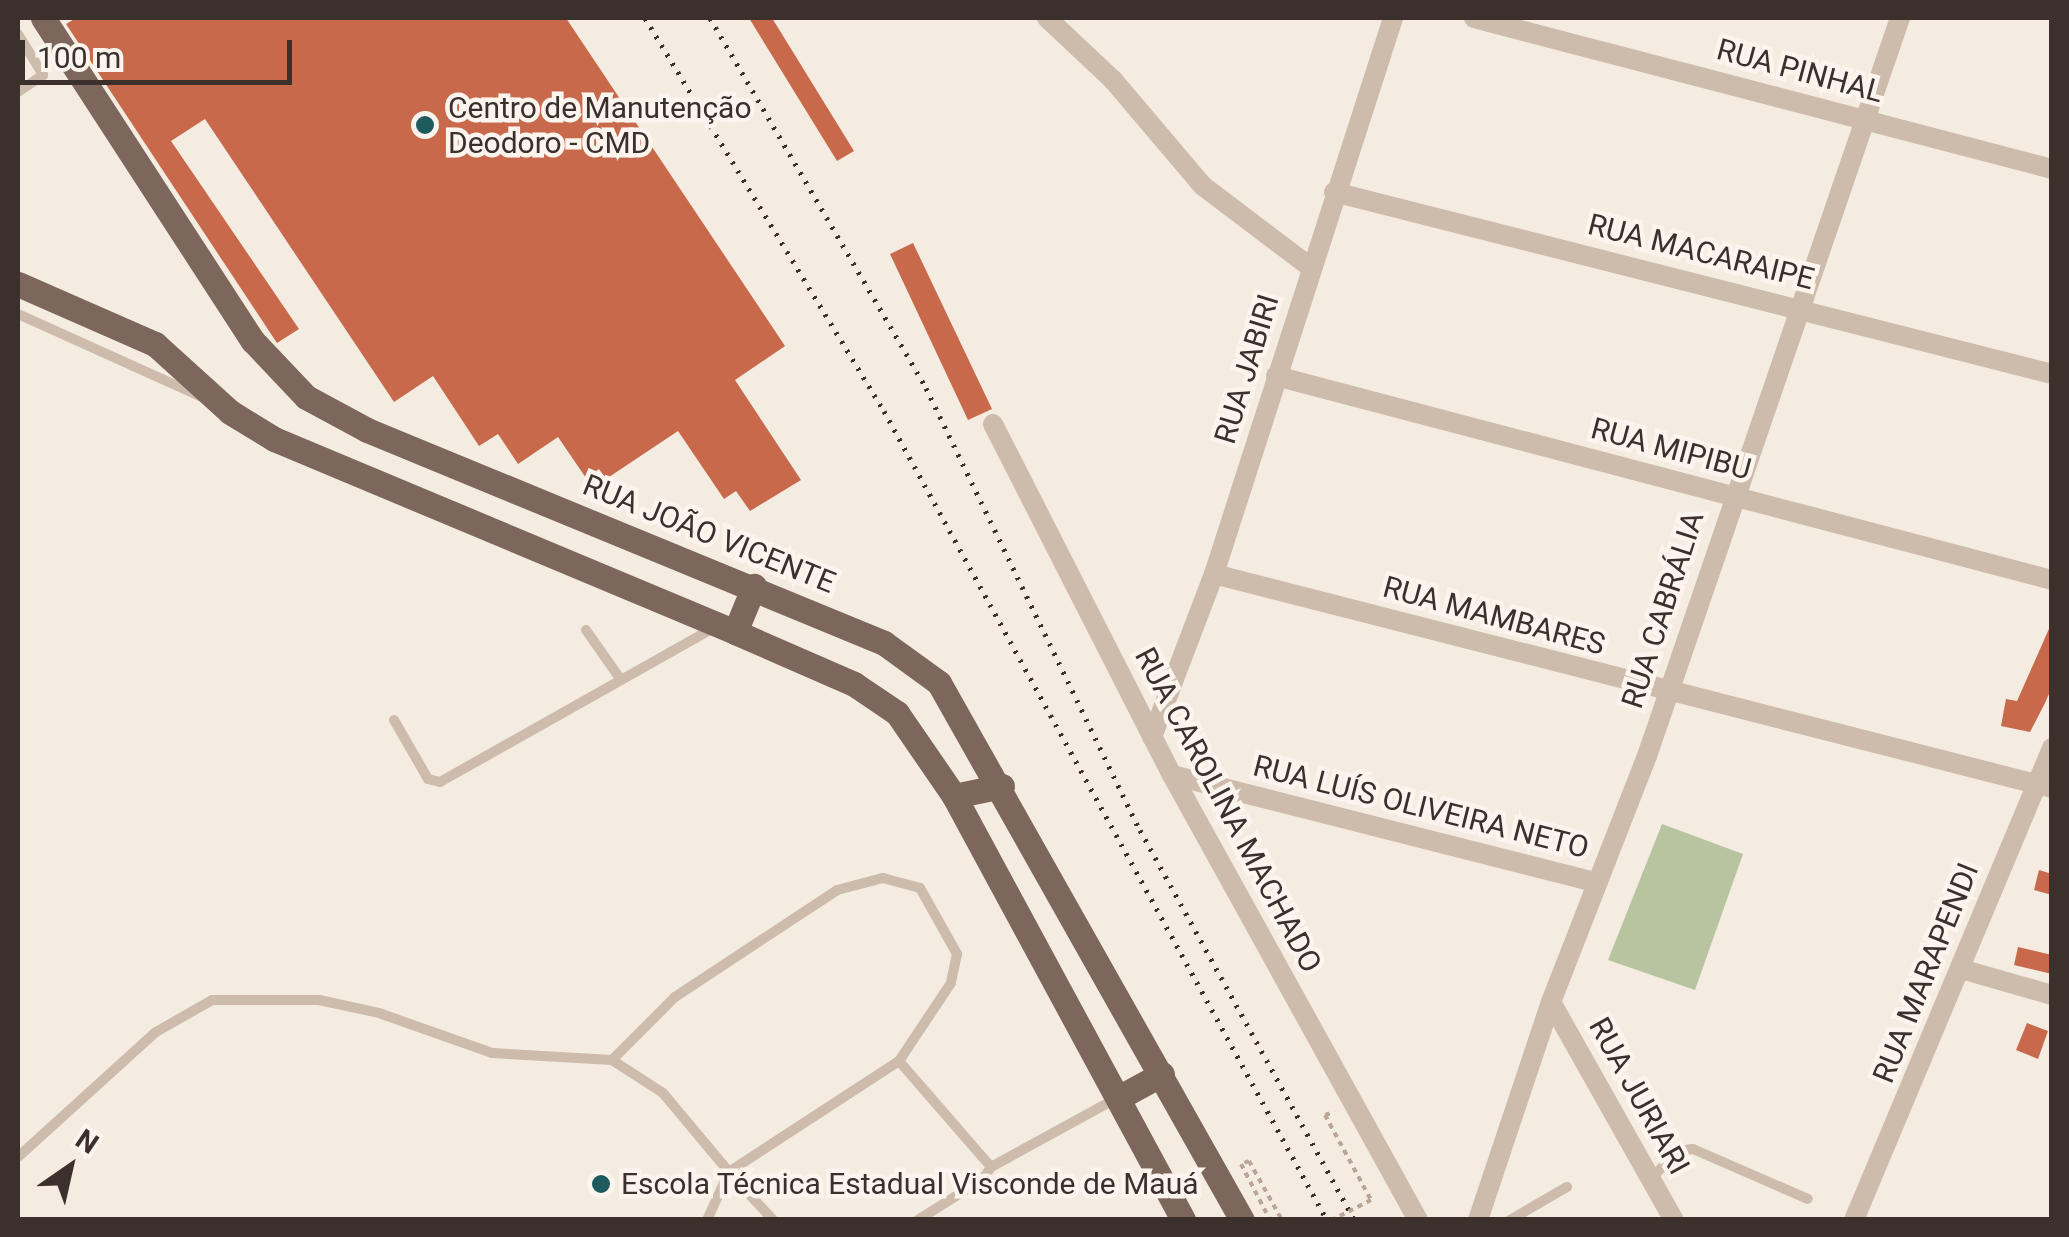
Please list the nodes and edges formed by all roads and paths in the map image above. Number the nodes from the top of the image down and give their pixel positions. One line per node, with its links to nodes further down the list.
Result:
1 (42, 18): 7 (main road, RUA JOÃO VICENTE)
2 (1048, 18): 13 (street)
3 (1393, 18): 12 (street, RUA JABIRI)
4 (1474, 18): 10 (street, RUA PINHAL)
5 (1900, 18): 10 (street, RUA CABRÁLIA)
6 (18, 34): 8 (lane)
7 (69, 59): 8 (lane); 24 (main road, RUA JOÃO VICENTE)
8 (43, 75): 9 (lane)
9 (18, 92)
10 (1867, 120): 11 (street, RUA PINHAL); 15 (street, RUA CABRÁLIA)
11 (2052, 169)
12 (1334, 192): 13 (street, RUA JABIRI); 15 (street, RUA MACARAIPE)
13 (1310, 267): 18 (street, RUA JABIRI)
14 (18, 284): 19 (main road)
15 (1800, 308): 17 (street, RUA MACARAIPE); 21 (street, RUA CABRÁLIA)
16 (18, 314): 19 (lane)
17 (2052, 374)
18 (1276, 376): 21 (street, RUA MIPIBU); 22 (street, RUA JABIRI)
19 (215, 400): 25 (main road)
20 (994, 424): 30 (street, RUA CAROLINA MACHADO)
21 (1732, 496): 23 (street, RUA MIPIBU); 28 (street, RUA CABRÁLIA)
22 (1214, 574): 28 (street, RUA MAMBARES); 30 (street, RUA JABIRI)
23 (2052, 580)
24 (754, 586): 25 (main road); 33 (main road, RUA JOÃO VICENTE)
25 (727, 628): 27 (lane); 35 (main road)
26 (586, 630): 27 (lane)
27 (621, 680): 29 (lane)
28 (1666, 692): 34 (street, RUA MAMBARES); 36 (street, RUA CABRÁLIA)
29 (394, 720)
30 (1152, 737): 32 (street, RUA CAROLINA MACHADO)
31 (2052, 748): 34 (street, RUA MARAPENDI)
32 (1172, 775): 36 (street, RUA LUÍS OLIVEIRA NETO); 60 (street, RUA CAROLINA MACHADO)
33 (1002, 786): 35 (main road); 42 (main road, RUA JOÃO VICENTE)
34 (2044, 786): 37 (street, RUA MARAPENDI)
35 (954, 796): 43 (main road)
36 (1598, 883): 39 (street, RUA CABRÁLIA)
37 (1961, 969): 38 (street); 63 (street, RUA MARAPENDI)
38 (2052, 995)
39 (1552, 1002): 48 (street, RUA JURIARI); 51 (street, RUA CABRÁLIA)
40 (612, 1060): 41 (lane); 45 (lane); 47 (lane)
41 (900, 1061): 46 (lane); 47 (lane)
42 (1162, 1074): 43 (main road); 56 (main road, RUA JOÃO VICENTE)
43 (1118, 1098): 46 (lane); 55 (main road)
44 (1325, 1115): 59 (path, bridge)
45 (18, 1157)
46 (990, 1167): 54 (lane)
47 (729, 1172): 52 (lane); 53 (lane)
48 (1651, 1179): 50 (lane); 62 (street, RUA JURIARI)
49 (1567, 1187): 61 (lane)
50 (1808, 1199)
51 (1479, 1218): 61 (lane)
52 (708, 1220)
53 (772, 1220)
54 (918, 1220)
55 (1183, 1220)
56 (1242, 1220)
57 (1270, 1220): 58 (path)
58 (1282, 1220)
59 (1332, 1220)
60 (1418, 1220)
61 (1509, 1220)
62 (1674, 1220)
63 (1854, 1220)

